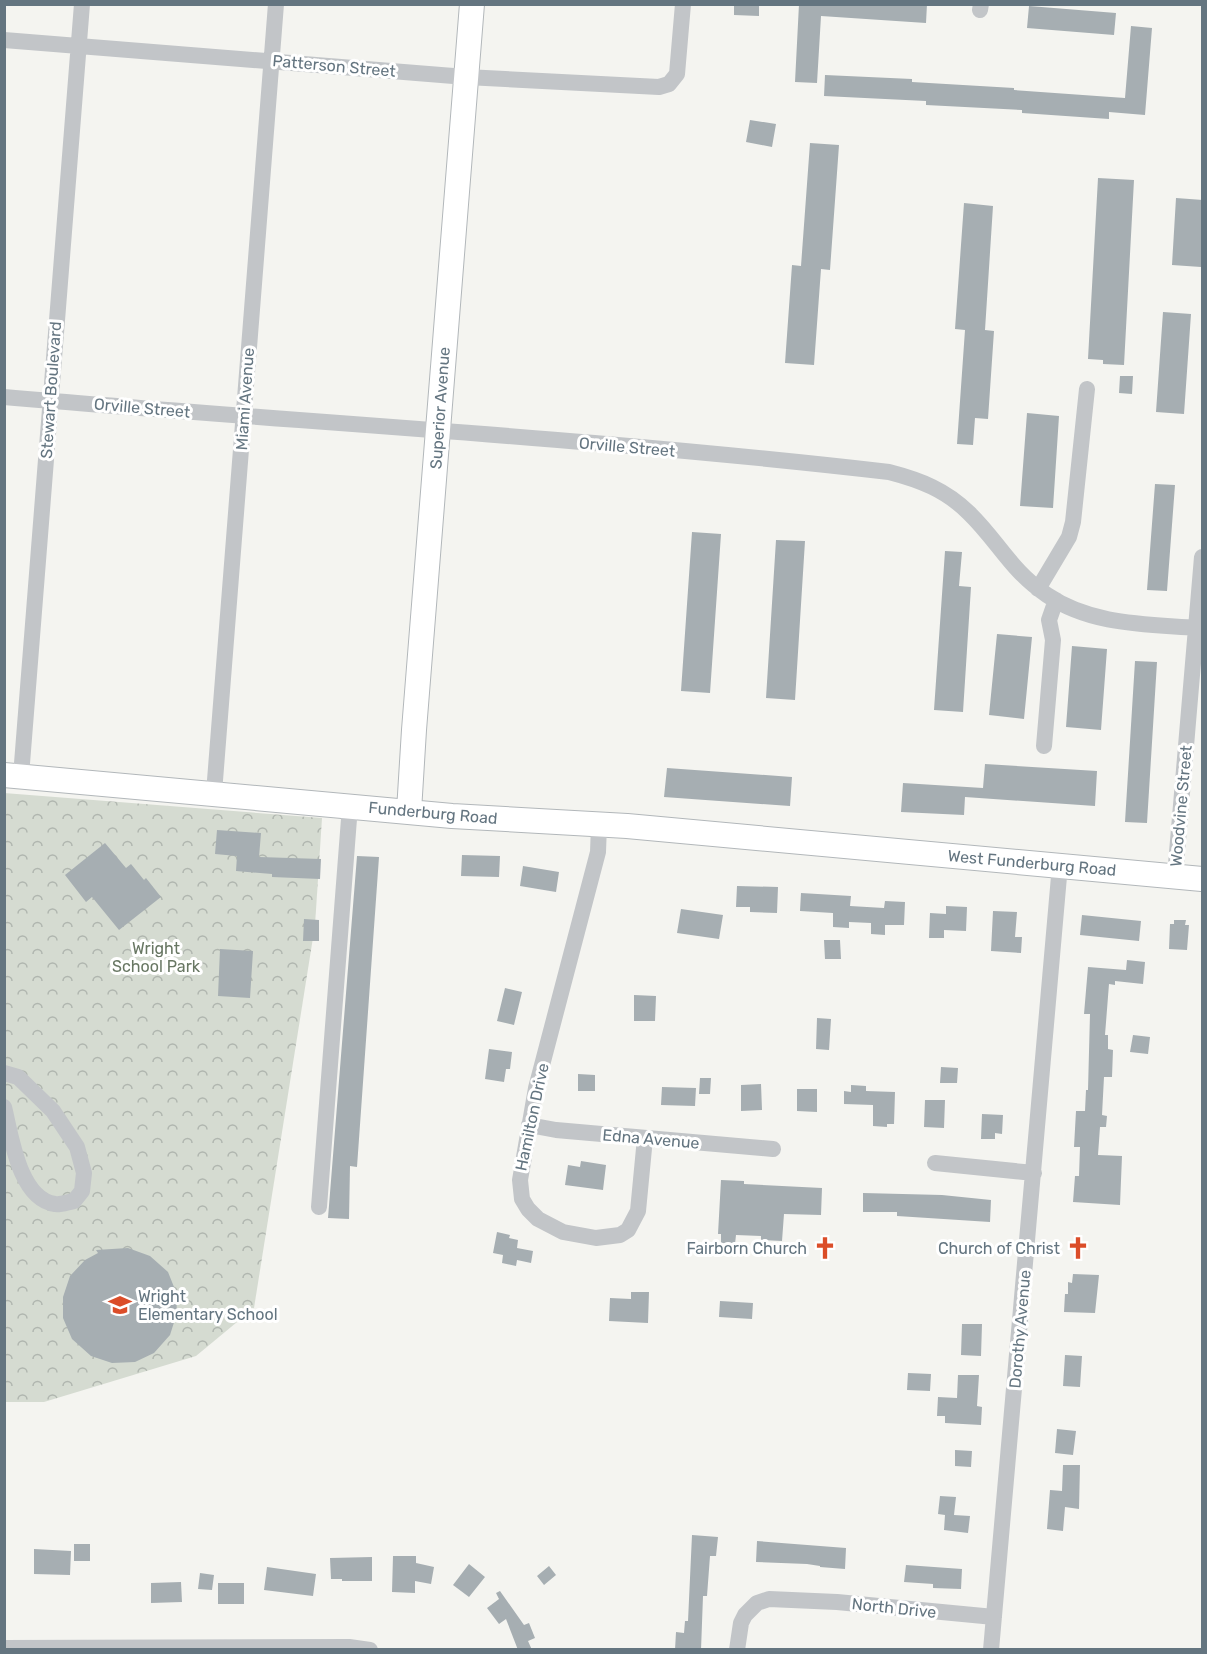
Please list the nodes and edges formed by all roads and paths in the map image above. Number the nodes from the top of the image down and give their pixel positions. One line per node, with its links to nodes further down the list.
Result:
1 (82, 4): 6 (street, Stewart Boulevard)
2 (276, 4): 7 (street, Miami Avenue)
3 (472, 4): 8 (street, Superior Avenue)
4 (683, 4): 8 (street, Patterson Street)
5 (4, 40): 6 (street, Patterson Street)
6 (79, 46): 7 (street, Patterson Street); 11 (street, Stewart Boulevard)
7 (272, 61): 8 (street, Patterson Street); 12 (street, Miami Avenue)
8 (466, 77): 13 (street, Superior Avenue)
9 (1087, 389): 15 (street)
10 (4, 397): 11 (street, Orville Street)
11 (50, 401): 12 (street, Orville Street); 19 (street, Stewart Boulevard)
12 (244, 417): 13 (street, Orville Street); 20 (street, Miami Avenue)
13 (438, 432): 15 (street, Orville Street); 22 (street, Superior Avenue)
14 (1203, 557): 17 (street, Woodvine Street)
15 (1038, 589): 16 (street, Orville Street)
16 (1056, 600): 17 (street, Orville Street); 18 (street)
17 (1196, 627): 26 (street, Woodvine Street)
18 (1044, 746)
19 (13, 775): 20 (street, Funderburg Road)
20 (214, 794): 21 (street, Funderburg Road)
21 (350, 806): 22 (street, Funderburg Road); 35 (street)
22 (409, 811): 23 (street, Funderburg Road)
23 (599, 825): 24 (street, Funderburg Road); 30 (street, Hamilton Drive)
24 (861, 847): 25 (street, West Funderburg Road)
25 (1060, 865): 26 (street, West Funderburg Road); 34 (street, Dorothy Avenue)
26 (1175, 876): 27 (street, West Funderburg Road)
27 (1203, 879)
28 (4, 1073): 29 (street)
29 (4, 1107)
30 (529, 1125): 31 (street, Edna Avenue); 31 (street, Hamilton Drive)
31 (645, 1138): 32 (street, Edna Avenue)
32 (773, 1149)
33 (934, 1163): 34 (street)
34 (1034, 1173): 36 (street, Dorothy Avenue)
35 (319, 1207)
36 (994, 1617): 39 (street, North Drive); 40 (street, Dorothy Avenue)
37 (4, 1648): 38 (street)
38 (370, 1650)
39 (737, 1650)
40 (992, 1650)

